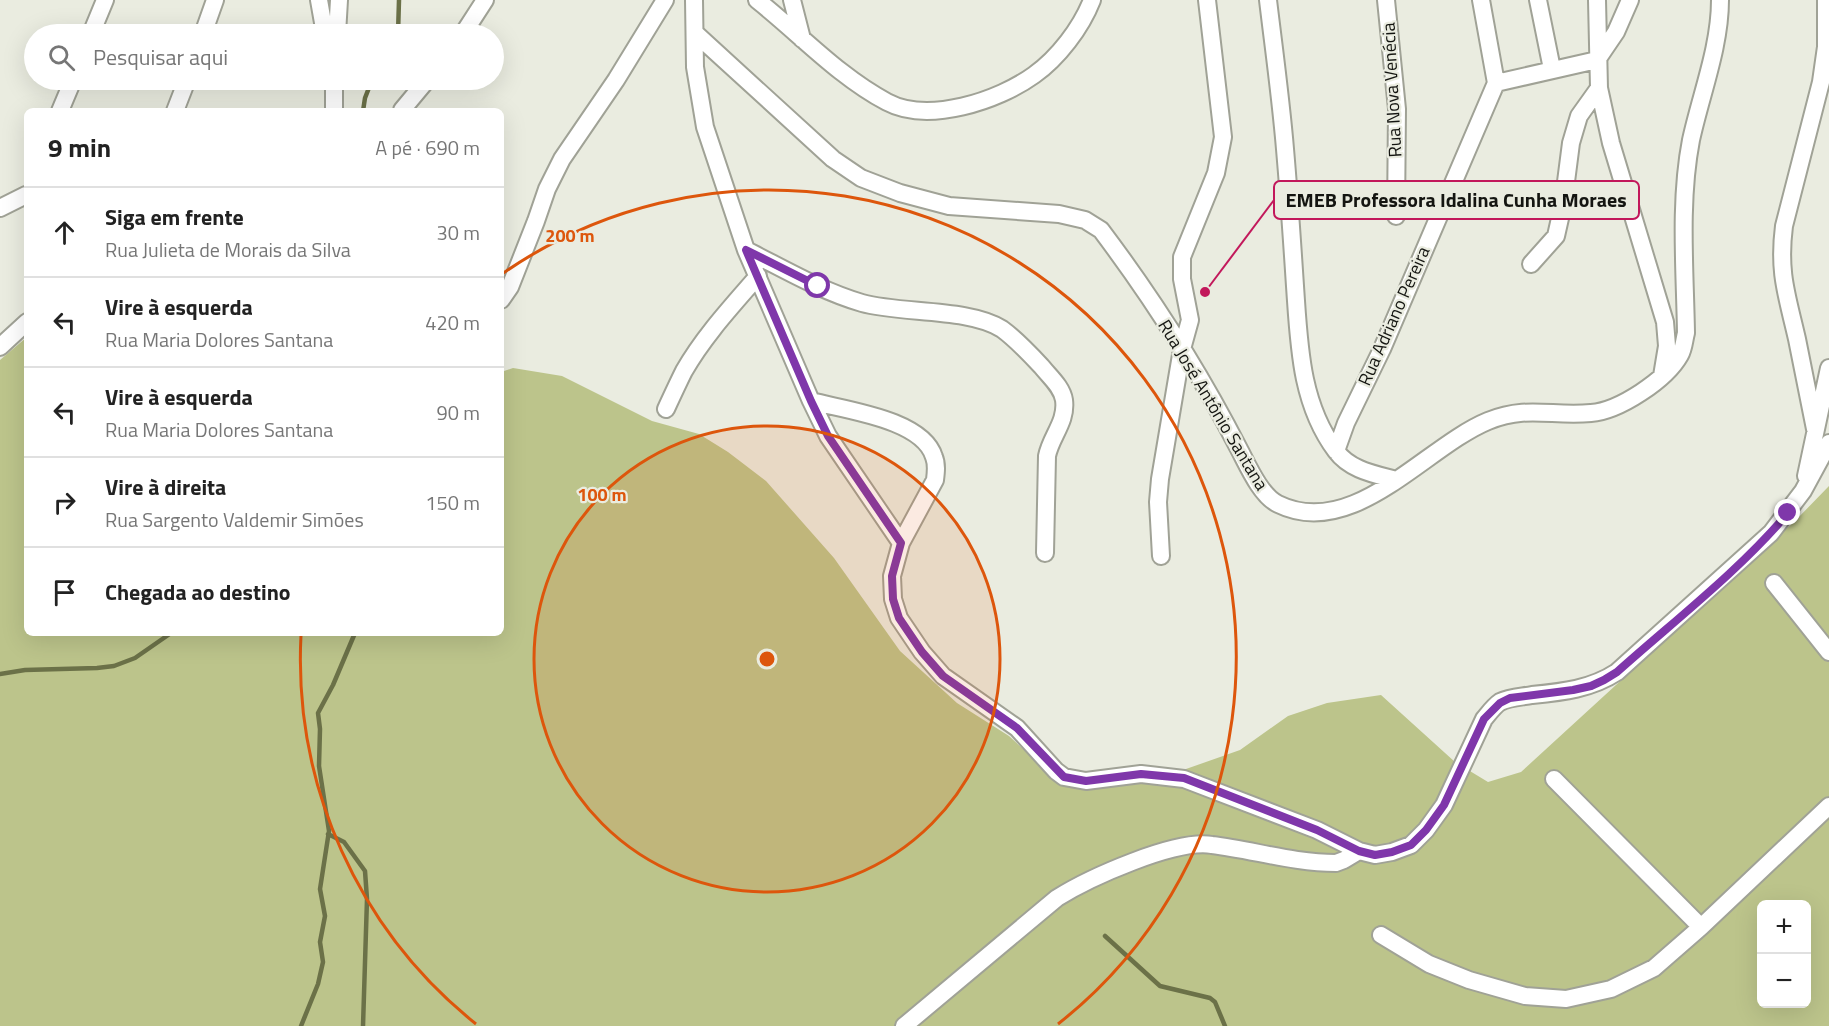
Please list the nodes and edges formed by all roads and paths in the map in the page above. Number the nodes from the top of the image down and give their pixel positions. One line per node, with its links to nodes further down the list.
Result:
1 (105, 0): 20 (street)
2 (215, 0): 21 (street)
3 (319, 0): 22 (street)
4 (339, 0): 23 (street)
5 (484, 0): 24 (street)
6 (665, 0): 45 (street)
7 (694, 0): 25 (street)
8 (757, 0): 26 (street)
9 (792, 0): 26 (street)
10 (1092, 0): 26 (street)
11 (1207, 0): 48 (street)
12 (1268, 0): 55 (street)
13 (1386, 0): 41 (street, Rua Nova Venécia)
14 (1481, 0): 29 (street)
15 (1538, 0): 28 (street)
16 (1597, 0): 27 (street)
17 (1630, 0): 27 (street)
18 (1720, 0): 50 (street, Rua José Antônio Santana)
19 (1826, 0): 53 (street)
20 (95, 24)
21 (207, 24)
22 (323, 24)
23 (338, 24)
24 (469, 24)
25 (695, 33): 42 (street); 48 (street, Rua José Antônio Santana)
26 (802, 39)
27 (1597, 60): 28 (street); 30 (street)
28 (1552, 69): 29 (street)
29 (1496, 83): 55 (street, Rua Adriano Pereira)
30 (1599, 88): 43 (street); 50 (street)
31 (69, 90): 35 (street)
32 (183, 90): 36 (street)
33 (334, 90): 37 (street)
34 (419, 90): 38 (street)
35 (61, 108)
36 (177, 108)
37 (333, 108)
38 (404, 108)
39 (24, 196): 40 (street)
40 (0, 208)
41 (1396, 216)
42 (746, 250): 44 (street); 59 (street)
43 (1531, 264)
44 (758, 276): 51 (street); 52 (street)
45 (504, 296)
46 (24, 325): 47 (street)
47 (0, 347)
48 (1182, 349): 56 (street, Rua José Antônio Santana); 60 (street)
49 (1829, 368): 53 (street)
50 (1662, 376): 56 (street, Rua José Antônio Santana)
51 (811, 401): 58 (street); 58 (street)
52 (666, 409)
53 (1815, 429): 57 (street)
54 (1829, 443): 57 (street)
55 (1336, 451): 56 (street)
56 (1396, 480)
57 (1803, 491): 65 (street)
58 (901, 543): 65 (street)
59 (1045, 553)
60 (1161, 556)
61 (1774, 583): 62 (street)
62 (1829, 652)
63 (1554, 778): 66 (street)
64 (1829, 806): 66 (street)
65 (1359, 851): 68 (street)
66 (1701, 927): 67 (street)
67 (1381, 935)
68 (904, 1026)

